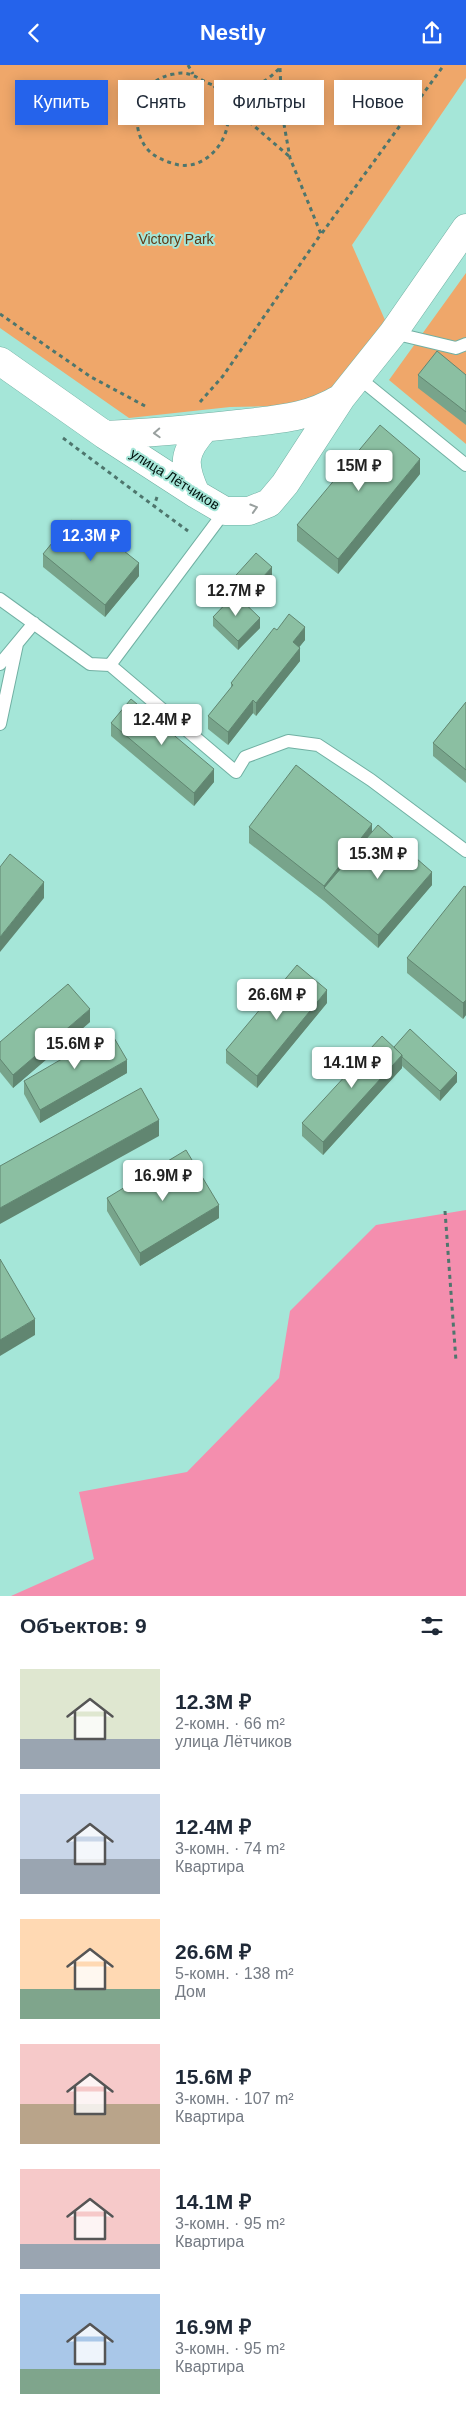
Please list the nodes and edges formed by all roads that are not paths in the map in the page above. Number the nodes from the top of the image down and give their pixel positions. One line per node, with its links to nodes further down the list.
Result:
1 (466, 228): 2 (main road, улица Лётчиков)
2 (393, 333): 3 (lane); 5 (main road, улица Лётчиков)
3 (466, 344)
4 (0, 361): 9 (main road, улица Лётчиков)
5 (359, 378): 6 (main road, улица Лётчиков); 10 (lane)
6 (341, 398): 8 (main road, улица Лётчиков); 11 (main road, улица Лётчиков)
7 (201, 417): 8 (main road, улица Лётчиков); 9 (main road, улица Лётчиков, one-way to 9); 12 (main road)
8 (257, 421): 11 (main road)
9 (105, 435): 12 (main road, улица Лётчиков)
10 (466, 465)
11 (285, 484): 13 (main road, улица Лётчиков, one-way to 11)
12 (196, 494): 13 (main road, улица Лётчиков)
13 (225, 511): 18 (lane)
14 (0, 599): 15 (lane)
15 (34, 623): 16 (lane); 18 (lane)
16 (17, 644): 17 (lane); 19 (lane)
17 (0, 664)
18 (110, 665): 20 (lane)
19 (0, 724)
20 (466, 851)

